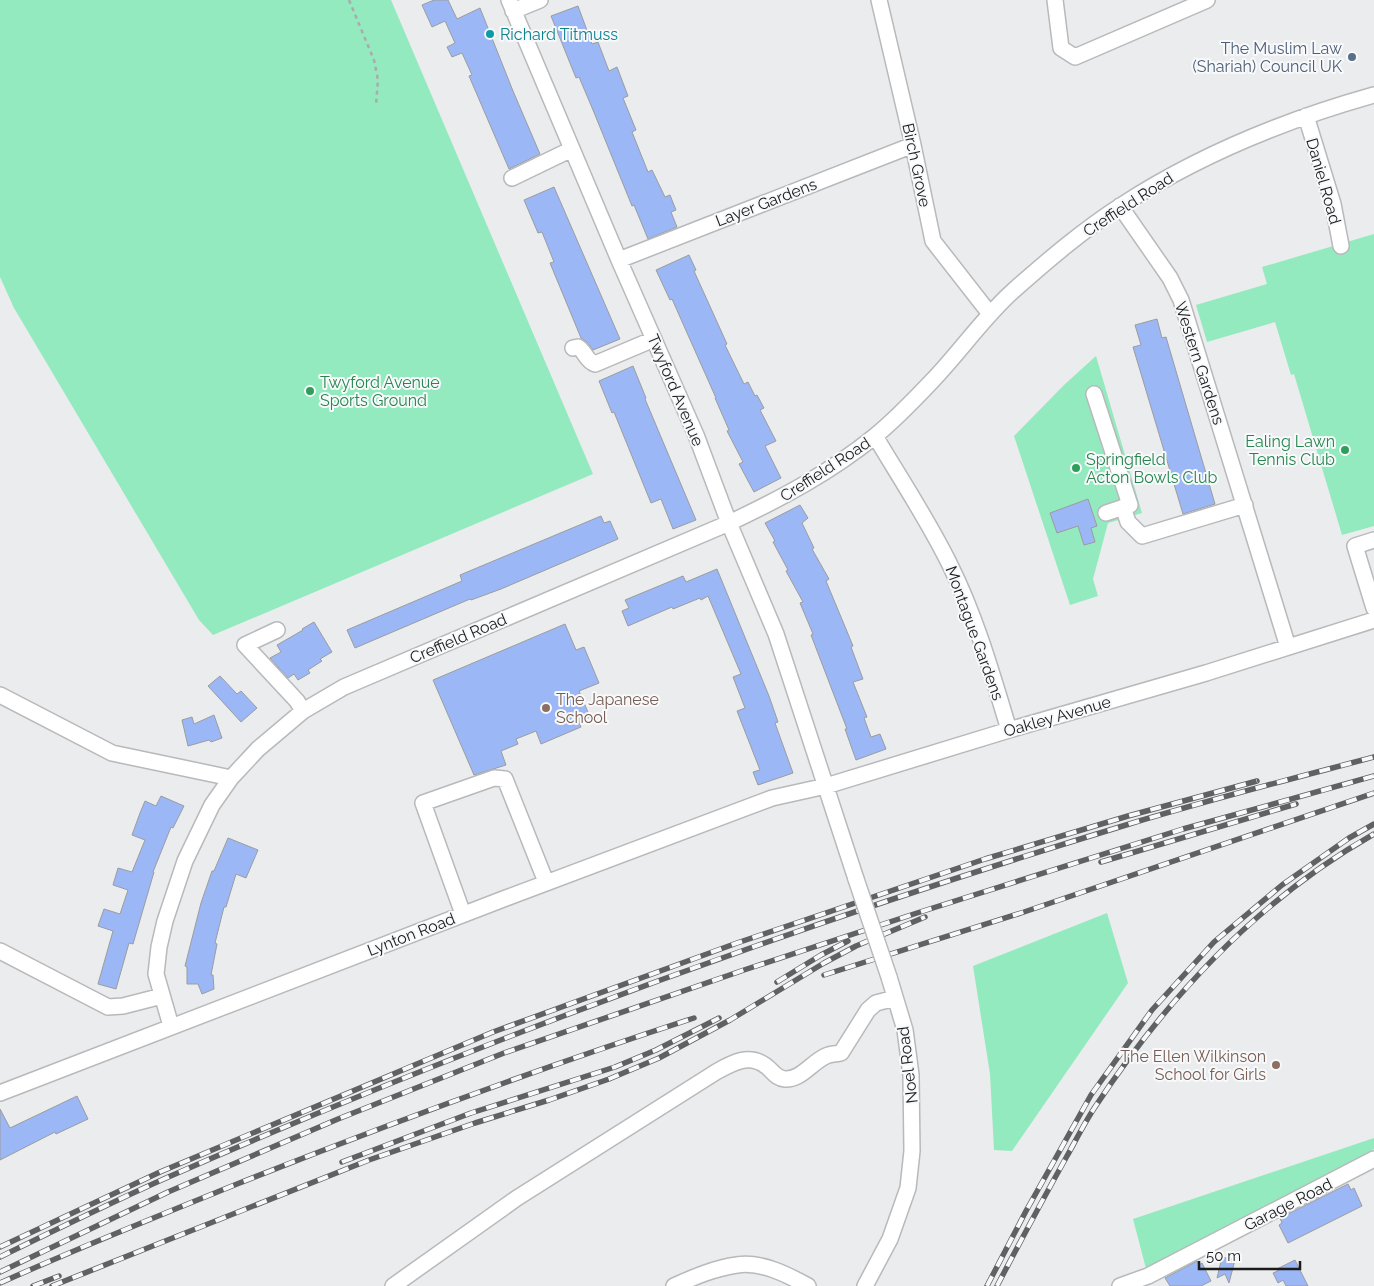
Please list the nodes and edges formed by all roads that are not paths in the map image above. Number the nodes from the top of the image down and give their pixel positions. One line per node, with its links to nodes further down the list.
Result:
1 (540, 0): 5 (street)
2 (879, 0): 8 (street, Birch Grove)
3 (1055, 0): 4 (street)
4 (1207, 0)
5 (511, 6): 9 (street, Twyford Avenue)
6 (1374, 95): 7 (street, Creffield Road)
7 (1306, 116): 11 (street, Creffield Road); 12 (street, Daniel Road)
8 (913, 145): 13 (street, Layer Gardens); 14 (street, Birch Grove)
9 (572, 149): 10 (street); 13 (street, Twyford Avenue)
10 (512, 178)
11 (1120, 206): 14 (street, Creffield Road); 19 (street, Western Gardens)
12 (1341, 246)
13 (619, 260): 15 (street, Twyford Avenue)
14 (990, 314): 18 (street, Creffield Road)
15 (654, 339): 16 (street); 22 (street, Twyford Avenue)
16 (573, 348)
17 (1094, 394): 20 (street)
18 (875, 436): 22 (street, Creffield Road); 30 (street, Montague Gardens)
19 (1245, 505): 20 (street); 27 (street, Western Gardens)
20 (1123, 508): 21 (street)
21 (1106, 513)
22 (730, 523): 29 (street, Creffield Road); 32 (street, Twyford Avenue)
23 (1374, 540): 24 (street)
24 (1374, 608)
25 (1374, 620): 27 (street, Oakley Avenue)
26 (277, 630): 29 (street)
27 (1288, 647): 30 (street, Oakley Avenue)
28 (0, 695): 31 (street)
29 (303, 711): 31 (street, Creffield Road)
30 (1010, 730): 32 (street, Oakley Avenue)
31 (231, 778): 36 (street, Creffield Road)
32 (826, 786): 33 (street, Lynton Road); 37 (street, Noel Road, bridge)
33 (546, 882): 34 (street, Lynton Road); 34 (street)
34 (463, 914): 38 (street, Lynton Road)
35 (0, 951): 36 (street)
36 (162, 996): 38 (street, Creffield Road)
37 (895, 998): 42 (street); 45 (street, Noel Road)
38 (171, 1026): 39 (street, Lynton Road)
39 (0, 1093)
40 (1374, 1159): 46 (street, Garage Road)
41 (791, 1282): 43 (street); 44 (street)
42 (393, 1286)
43 (674, 1286)
44 (808, 1286)
45 (865, 1286)
46 (1120, 1286)

